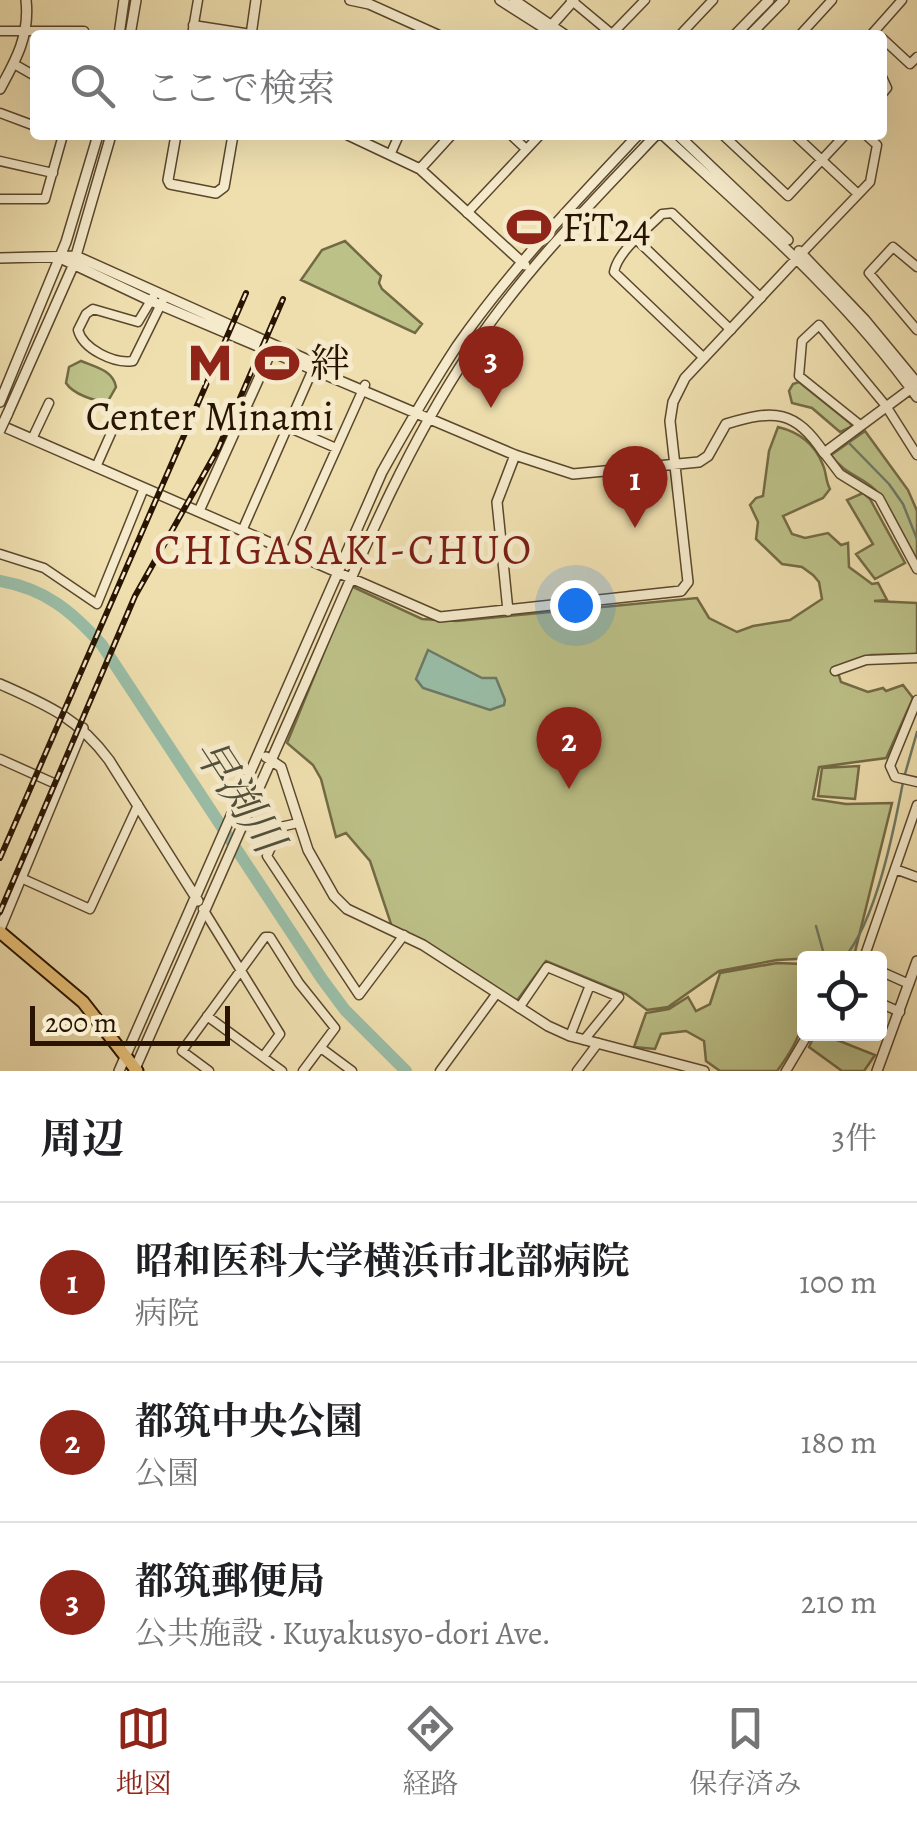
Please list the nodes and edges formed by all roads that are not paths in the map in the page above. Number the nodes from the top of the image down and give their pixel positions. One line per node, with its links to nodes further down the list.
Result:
1 (26, 0): 36 (street)
2 (124, 0): 18 (street)
3 (136, 0): 19 (street)
4 (198, 0): 20 (street)
5 (256, 0): 21 (street)
6 (350, 0): 16 (street)
7 (500, 0): 24 (street)
8 (514, 0): 25 (street)
9 (573, 0): 26 (street); 27 (street)
10 (645, 0): 28 (street)
11 (713, 0): 29 (street)
12 (770, 0): 30 (street)
13 (784, 0): 31 (street)
14 (832, 0): 17 (street)
15 (902, 0): 34 (street)
16 (408, 21): 22 (street); 23 (street)
17 (809, 25): 32 (street); 33 (street)
18 (120, 30)
19 (131, 30)
20 (192, 30)
21 (252, 30)
22 (404, 30)
23 (427, 30)
24 (548, 30)
25 (549, 30)
26 (551, 30)
27 (607, 30)
28 (618, 30)
29 (685, 30)
30 (740, 30)
31 (755, 30)
32 (804, 30)
33 (814, 30)
34 (880, 30)
35 (0, 31): 36 (street)
36 (26, 31): 37 (street); 40 (street)
37 (30, 31)
38 (887, 44): 39 (street)
39 (917, 57)
40 (14, 64): 41 (street); 42 (street)
41 (30, 73)
42 (0, 89)
43 (0, 113): 44 (street)
44 (30, 124)
45 (62, 140): 68 (street)
46 (97, 140): 75 (street)
47 (110, 140): 76 (street)
48 (175, 140): 49 (street)
49 (232, 140)
50 (363, 140): 64 (street)
51 (397, 140): 64 (street)
52 (446, 140): 67 (street)
53 (516, 140): 63 (street)
54 (535, 140): 63 (street)
55 (634, 140): 77 (street)
56 (654, 140): 77 (street)
57 (665, 140): 73 (street)
58 (683, 140): 73 (street)
59 (728, 140): 65 (street)
60 (800, 140): 65 (street)
61 (840, 140): 65 (street)
62 (872, 140): 69 (street)
63 (526, 149): 71 (street)
64 (390, 154): 67 (street)
65 (822, 160): 69 (street)
66 (0, 161): 68 (street)
67 (420, 169): 71 (street)
68 (53, 174): 70 (street)
69 (858, 194): 73 (street)
70 (0, 199)
71 (467, 213): 77 (street)
72 (637, 240): 80 (street); 81 (street); 84 (street)
73 (800, 256): 80 (street); 87 (street)
74 (0, 258): 75 (street)
75 (60, 258): 76 (street); 88 (street)
76 (74, 261): 79 (street); 96 (street, bridge)
77 (527, 267): 92 (street); 93 (street)
78 (917, 267): 82 (street)
79 (158, 298): 79 (street); 83 (street)
80 (761, 298): 81 (street)
81 (731, 330): 84 (street)
82 (917, 330)
83 (273, 348): 85 (street); 86 (street); 91 (street)
84 (704, 358): 103 (street)
85 (313, 369): 86 (street); 95 (street)
86 (364, 388): 92 (street); 99 (street)
87 (916, 388): 90 (street)
88 (0, 402)
89 (48, 403): 98 (street)
90 (886, 406): 94 (street); 94 (street); 102 (street)
91 (246, 409): 95 (street); 106 (street)
92 (417, 410): 93 (street); 111 (street)
93 (429, 417): 101 (street); 112 (street)
94 (860, 425): 100 (street)
95 (287, 426): 99 (street); 107 (street)
96 (0, 428): 98 (street)
97 (111, 433): 104 (street)
98 (32, 439): 104 (street)
99 (336, 448): 108 (street)
100 (824, 453): 103 (street); 110 (street)
101 (515, 455): 103 (street); 113 (street)
102 (917, 455)
103 (674, 465): 113 (street)
104 (96, 467): 105 (street)
105 (144, 488): 106 (street); 109 (street)
106 (199, 512): 107 (street)
107 (242, 531): 108 (street)
108 (290, 552): 111 (street)
109 (0, 554)
110 (917, 569)
111 (338, 573): 112 (street); 119 (street)
112 (350, 578): 113 (street); 121 (street)
113 (508, 610)
114 (917, 658): 115 (street)
115 (835, 671)
116 (0, 684): 118 (street)
117 (917, 700): 122 (street)
118 (83, 728): 123 (street); 124 (street)
119 (260, 754): 121 (street); 130 (street)
120 (0, 760): 123 (street)
121 (271, 760): 126 (street); 131 (street)
122 (917, 782)
123 (58, 785): 129 (street)
124 (138, 805): 129 (street); 130 (street)
125 (917, 805): 127 (street)
126 (298, 823): 133 (street); 133 (street)
127 (895, 869): 128 (street); 135 (street)
128 (917, 877)
129 (21, 878): 132 (street)
130 (196, 897): 131 (street); 152 (street)
131 (203, 909): 137 (street); 153 (street)
132 (0, 930): 152 (main road)
133 (404, 935): 141 (street)
134 (0, 941): 152 (main road)
135 (866, 951)
136 (917, 961): 139 (street)
137 (242, 970): 145 (street); 150 (street); 151 (street)
138 (887, 974): 139 (street)
139 (908, 984): 144 (street)
140 (590, 986): 143 (street); 146 (street); 147 (street)
141 (498, 993): 143 (street); 158 (street)
142 (887, 1006): 144 (street)
143 (519, 1008): 146 (street)
144 (900, 1012): 162 (street)
145 (207, 1016): 151 (street); 154 (street)
146 (570, 1036): 147 (street)
147 (584, 1040): 149 (street)
148 (804, 1041): 161 (street)
149 (598, 1043): 159 (street); 160 (street)
150 (321, 1048): 156 (street); 157 (street)
151 (263, 1057): 155 (street)
152 (123, 1062): 153 (main road)
153 (135, 1070)
154 (209, 1071)
155 (282, 1071)
156 (303, 1071)
157 (352, 1071)
158 (440, 1071)
159 (577, 1071)
160 (704, 1071)
161 (786, 1071)
162 (880, 1071)

